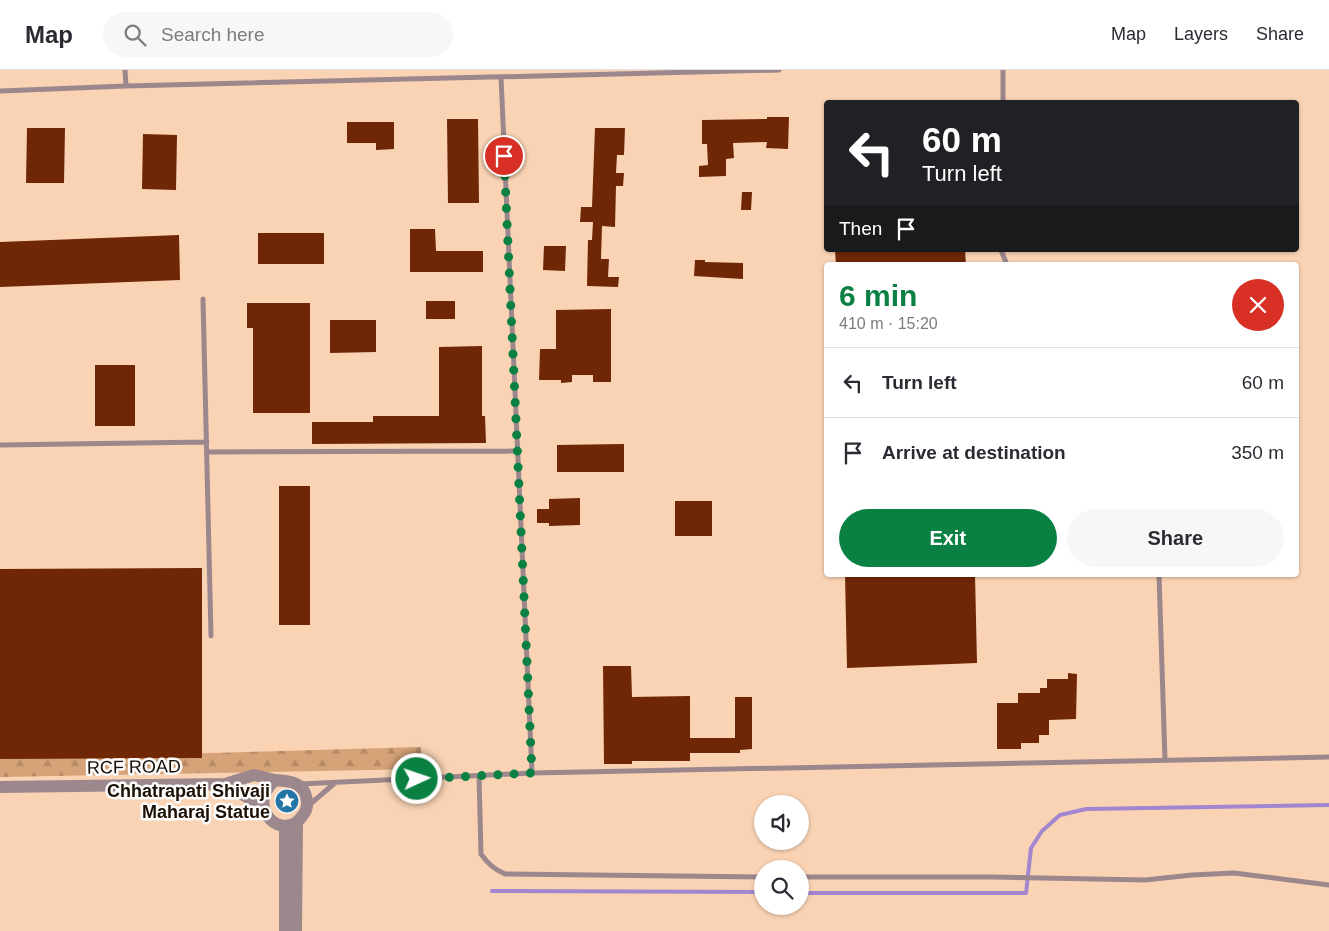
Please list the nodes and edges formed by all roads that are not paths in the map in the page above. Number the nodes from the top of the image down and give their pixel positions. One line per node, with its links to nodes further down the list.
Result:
1 (125, 70): 5 (lane)
2 (779, 70): 4 (lane)
3 (1003, 70): 7 (lane)
4 (501, 77): 5 (lane); 11 (lane)
5 (126, 86): 6 (lane)
6 (0, 91)
7 (1003, 100)
8 (204, 299): 9 (lane)
9 (206, 442): 10 (lane); 12 (lane)
10 (0, 445)
11 (517, 450): 12 (lane); 17 (lane)
12 (207, 452): 14 (lane)
13 (1158, 577): 16 (lane)
14 (211, 636)
15 (1329, 757): 16 (lane)
16 (1165, 760): 17 (lane)
17 (532, 773): 18 (lane)
18 (479, 776): 20 (lane); 27 (lane)
19 (275, 780): 21 (street); 22 (street); 24 (street)
20 (335, 783): 22 (lane); 25 (lane)
21 (224, 784): 23 (street, RCF ROAD); 24 (street)
22 (297, 784): 25 (street)
23 (0, 787)
24 (262, 806): 26 (street)
25 (307, 807): 26 (street)
26 (291, 824): 30 (street)
27 (754, 877)
28 (809, 877): 29 (lane)
29 (1329, 885)
30 (291, 894): 31 (street); 32 (street)
31 (285, 931)
32 (296, 931)

